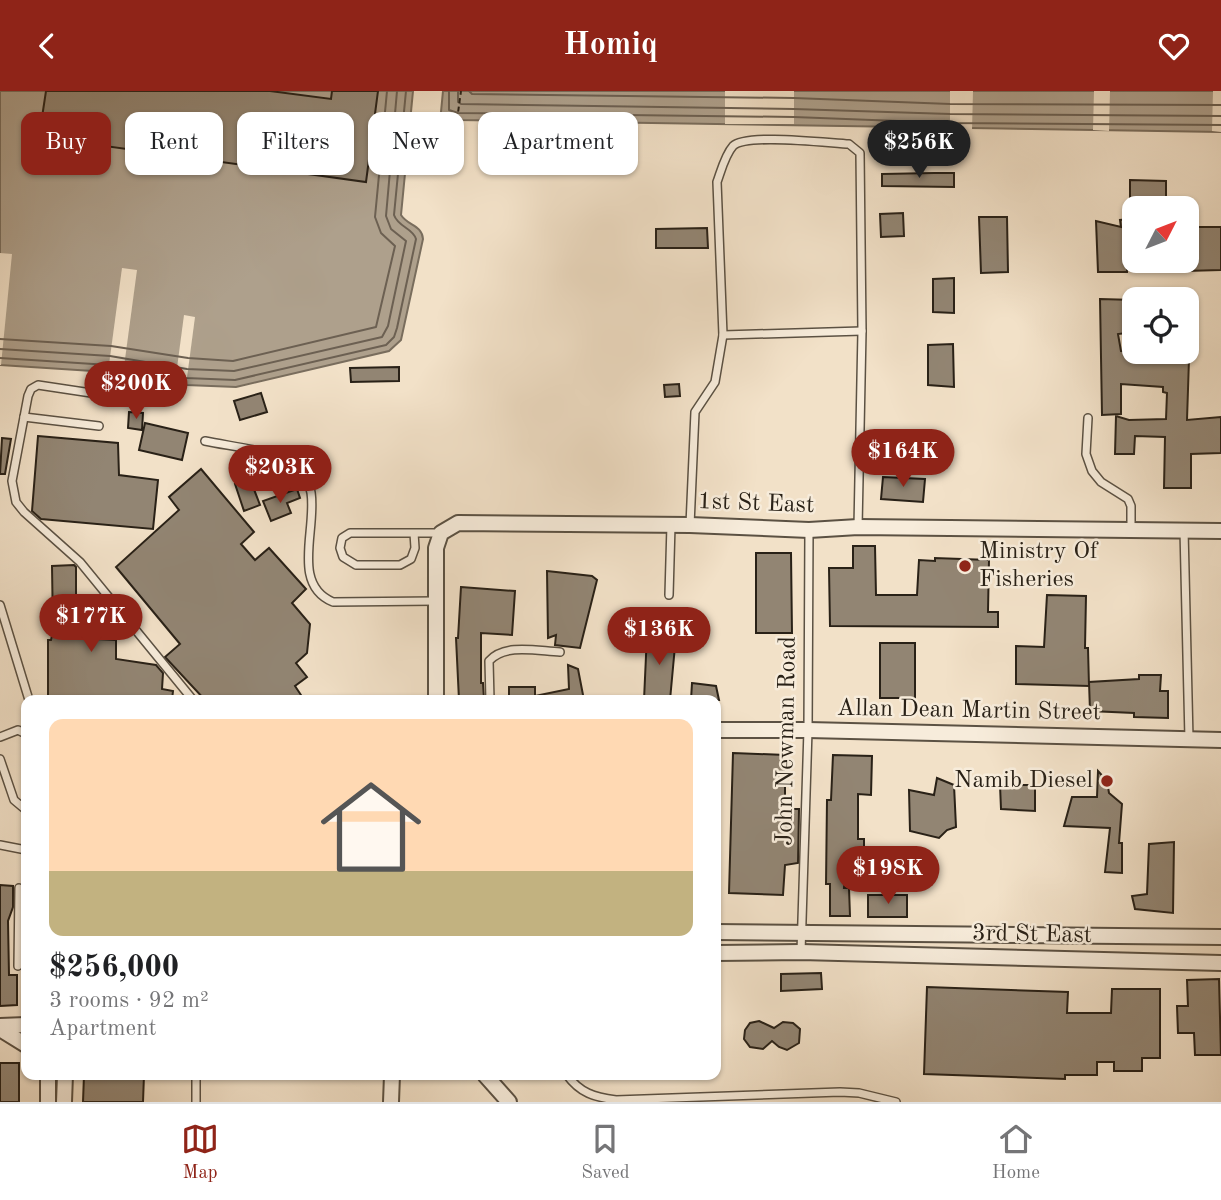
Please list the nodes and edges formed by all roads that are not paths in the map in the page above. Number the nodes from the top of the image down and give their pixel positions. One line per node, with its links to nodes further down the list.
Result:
1 (862, 331): 2 (lane); 2 (lane); 10 (lane)
2 (723, 335): 9 (lane)
3 (151, 402): 4 (lane)
4 (24, 417): 6 (lane); 22 (lane)
5 (1088, 418): 11 (lane)
6 (99, 426)
7 (205, 441): 18 (lane)
8 (671, 525): 9 (street, 1st St East); 16 (street, 1st St East); 17 (lane)
9 (690, 525): 12 (street, 1st St East)
10 (858, 527): 11 (street, 1st St East); 12 (street, 1st St East)
11 (1131, 529): 13 (street, 1st St East)
12 (809, 530): 26 (lane, John Newman Road)
13 (1184, 530): 14 (street, 1st St East); 29 (lane)
14 (1221, 531)
15 (414, 533): 15 (lane); 16 (lane)
16 (441, 533): 18 (street)
17 (669, 595)
18 (436, 601): 23 (street)
19 (0, 605): 21 (lane)
20 (560, 652): 24 (lane)
21 (27, 695)
22 (189, 695)
23 (436, 695)
24 (490, 695)
25 (721, 730): 26 (street, Allan Dean Martin Street)
26 (808, 730): 29 (street, Allan Dean Martin Street); 39 (lane, John Newman Road)
27 (21, 732): 28 (lane)
28 (0, 737)
29 (1189, 739): 30 (street, Allan Dean Martin Street)
30 (1221, 740)
31 (0, 759): 32 (lane)
32 (2, 775): 33 (lane)
33 (21, 806)
34 (0, 845): 35 (lane)
35 (21, 849)
36 (19, 888): 37 (lane)
37 (21, 910)
38 (721, 932): 39 (street, 3rd St East)
39 (802, 932): 40 (street, 3rd St East); 43 (lane, John Newman Road)
40 (1086, 937): 41 (street, 3rd St East); 46 (street)
41 (1176, 937): 42 (street, 3rd St East); 47 (street)
42 (1221, 937)
43 (801, 952): 44 (street, 3rd St East); 46 (street, 3rd St East)
44 (721, 953)
45 (21, 958): 49 (lane)
46 (1085, 959): 47 (street, 3rd St East)
47 (1177, 961): 48 (street, 3rd St East)
48 (1221, 963)
49 (19, 966)
50 (21, 1027): 51 (street)
51 (0, 1028): 52 (street)
52 (21, 1042)
53 (48, 1080): 59 (street)
54 (65, 1080): 60 (street)
55 (196, 1080): 61 (lane)
56 (392, 1080): 62 (street)
57 (489, 1080): 63 (street)
58 (570, 1080): 64 (lane)
59 (48, 1102)
60 (64, 1102)
61 (196, 1102)
62 (391, 1102)
63 (509, 1102)
64 (896, 1102)

